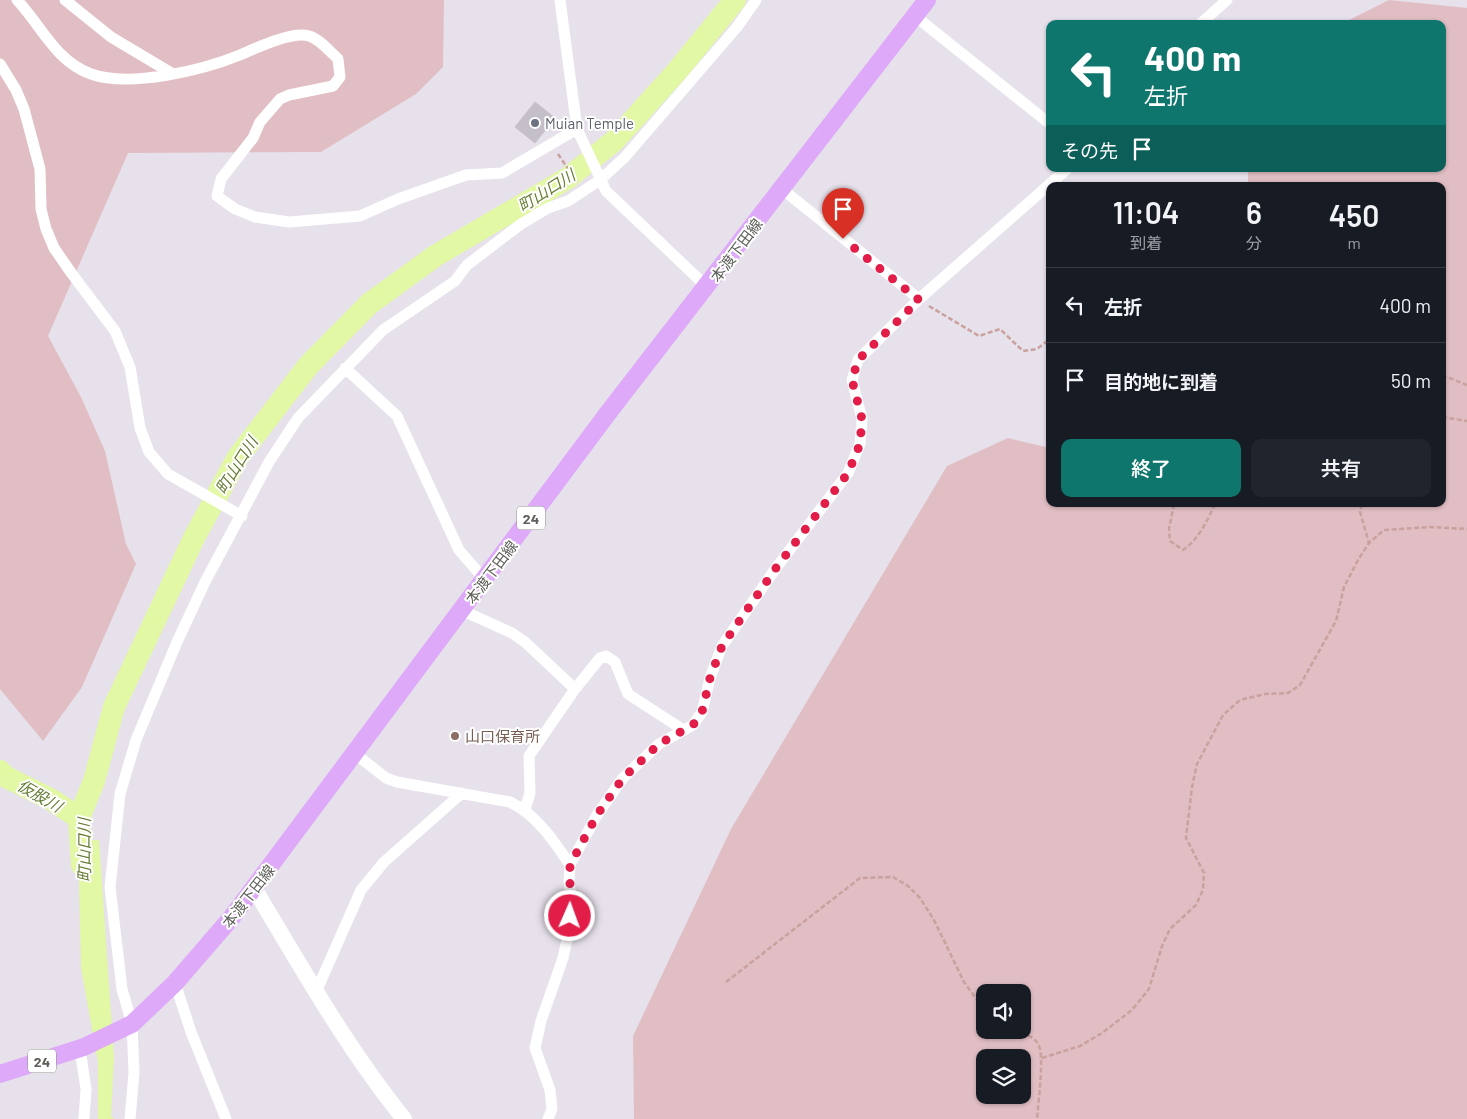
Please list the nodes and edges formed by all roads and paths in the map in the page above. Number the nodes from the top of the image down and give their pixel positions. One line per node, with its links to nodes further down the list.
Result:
1 (17, 0): 10 (street)
2 (65, 0): 10 (street)
3 (560, 0): 12 (street)
4 (756, 0): 15 (street)
5 (928, 0): 7 (main road, 本渡下田線 / 24)
6 (1227, 0): 8 (street)
7 (915, 16): 11 (street); 19 (main road, 本渡下田線 / 24)
8 (1204, 20)
9 (0, 64): 31 (street)
10 (174, 74): 12 (street)
11 (1046, 121)
12 (577, 129): 15 (street)
13 (559, 154): 17 (path)
14 (1064, 172): 16 (street)
15 (598, 177): 20 (street); 23 (street)
16 (1052, 182)
17 (580, 186)
18 (1046, 188): 21 (street)
19 (782, 189): 20 (main road, 本渡下田線 / 24); 21 (street)
20 (707, 287): 34 (main road, 本渡下田線 / 24)
21 (919, 300): 22 (path); 37 (street)
22 (1046, 342)
23 (345, 368): 31 (street); 34 (street)
24 (1446, 377): 25 (path)
25 (1467, 385)
26 (1446, 418): 27 (path)
27 (1467, 421)
28 (1173, 507): 29 (path)
29 (1214, 507)
30 (1361, 507): 33 (path)
31 (239, 514): 47 (street)
32 (1467, 529): 33 (path)
33 (1369, 543): 50 (path)
34 (485, 580): 35 (main road, 本渡下田線 / 24)
35 (461, 610): 36 (street); 38 (main road, 本渡下田線 / 24)
36 (575, 689): 37 (street); 40 (street)
37 (682, 729): 41 (street)
38 (354, 753): 39 (street); 42 (main road, 本渡下田線 / 24)
39 (462, 793): 40 (street); 45 (street)
40 (525, 809): 41 (street)
41 (570, 865): 56 (street)
42 (254, 888): 44 (main road, 本渡下田線 / 24); 45 (street)
43 (726, 982): 46 (path)
44 (175, 983): 47 (main road, 本渡下田線 / 24); 54 (street)
45 (316, 992): 55 (street)
46 (976, 999)
47 (128, 1026): 49 (main road, 本渡下田線 / 24); 53 (street)
48 (1031, 1038): 50 (path)
49 (82, 1048): 51 (main road, 本渡下田線 / 24); 52 (street)
50 (1042, 1058): 57 (path)
51 (0, 1074)
52 (84, 1119)
53 (130, 1119)
54 (226, 1119)
55 (404, 1119)
56 (548, 1119)
57 (1037, 1119)

